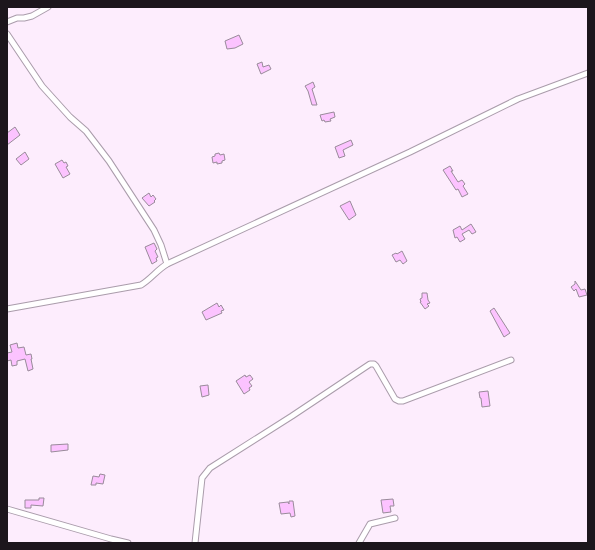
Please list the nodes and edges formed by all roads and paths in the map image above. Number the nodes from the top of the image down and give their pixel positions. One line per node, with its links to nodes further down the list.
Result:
1 (48, 7): 2 (street)
2 (7, 22)
3 (7, 34): 5 (street)
4 (588, 73): 5 (street)
5 (167, 264): 6 (street)
6 (7, 309)
7 (510, 360): 11 (street)
8 (7, 510): 10 (street)
9 (395, 518): 12 (street)
10 (128, 543)
11 (195, 543)
12 (359, 543)

